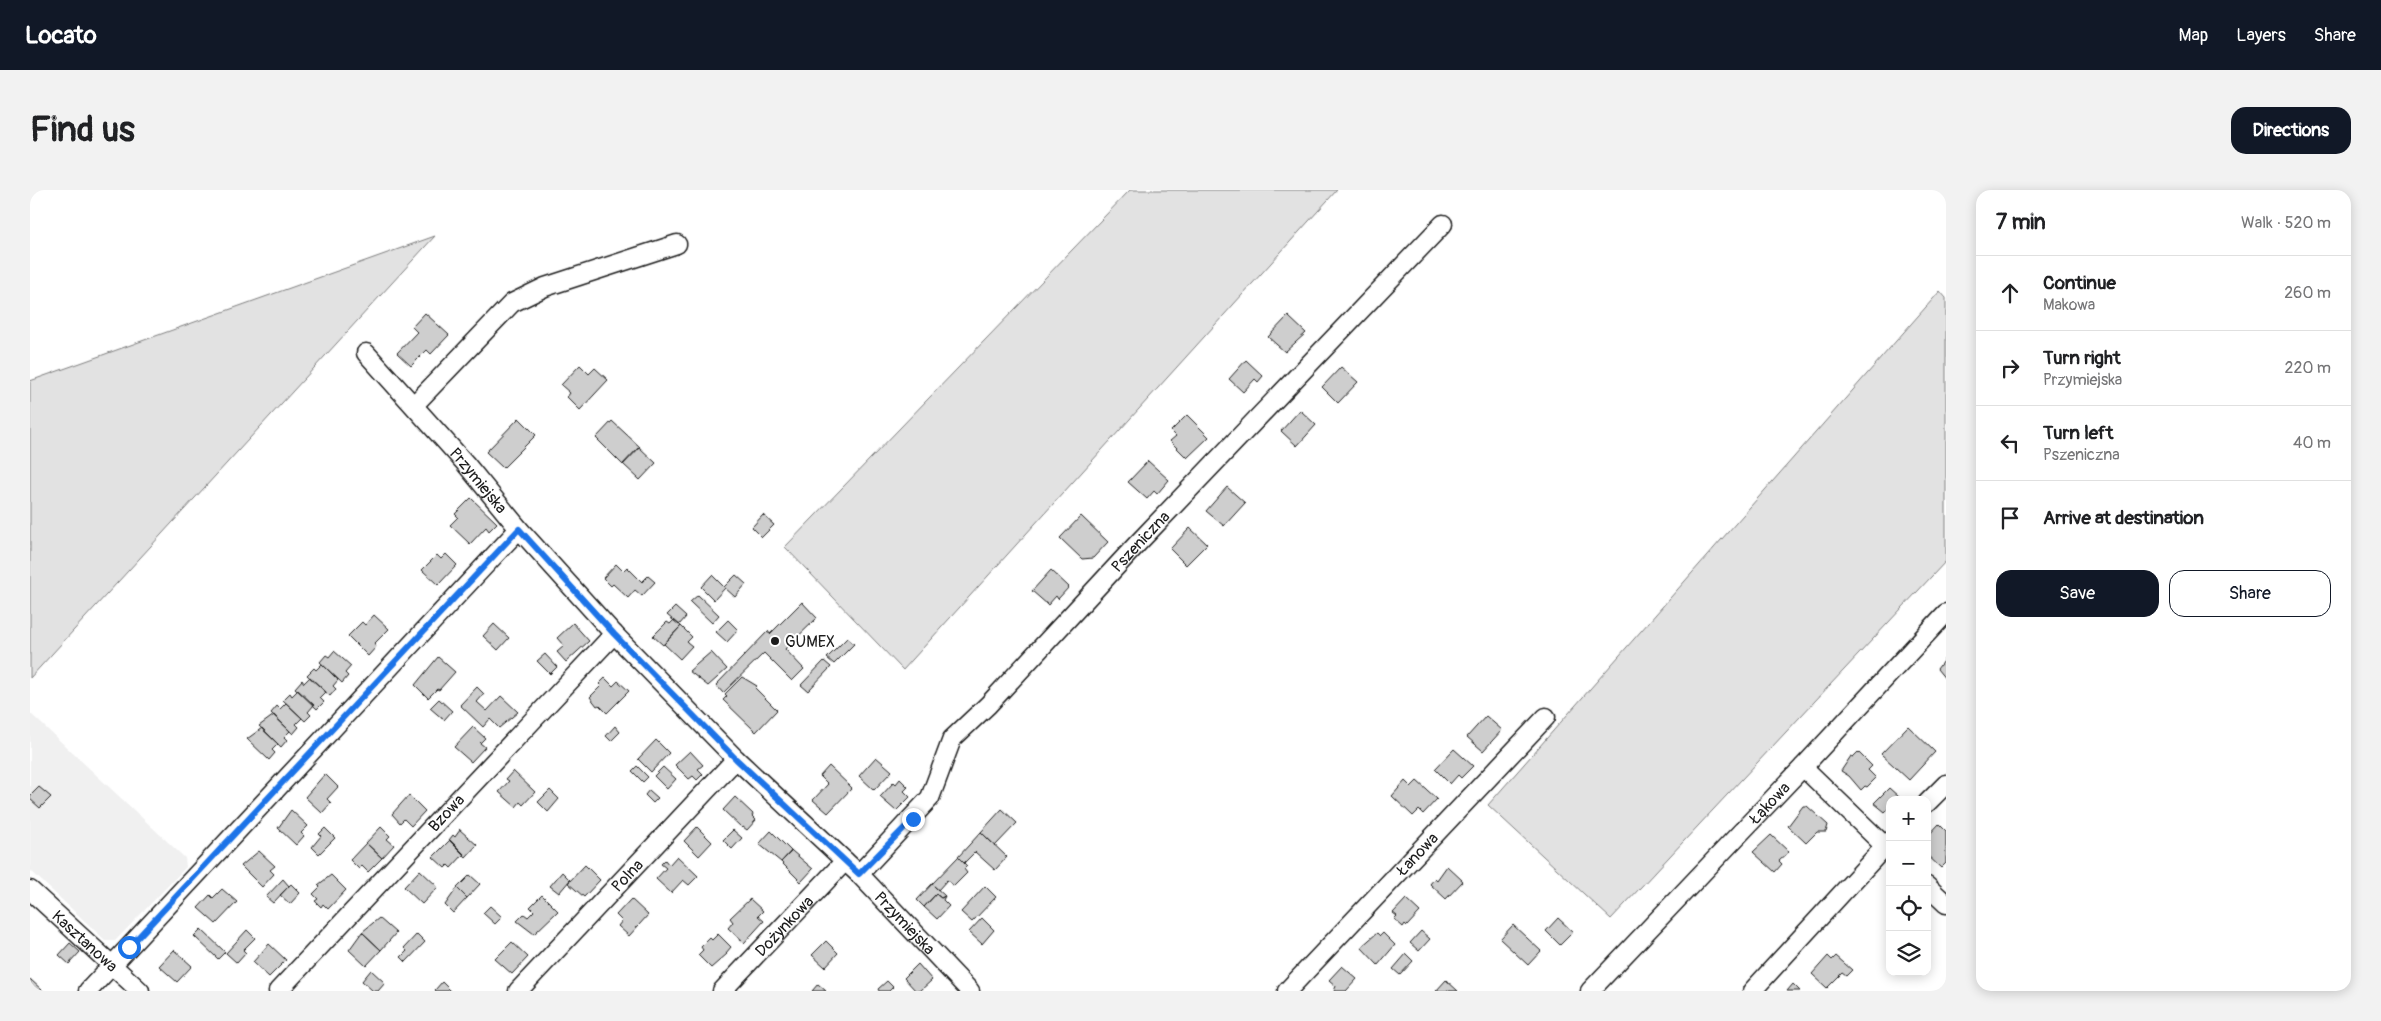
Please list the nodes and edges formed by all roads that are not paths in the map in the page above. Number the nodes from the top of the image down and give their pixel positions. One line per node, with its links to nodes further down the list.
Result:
1 (1443, 224): 16 (street, Pszeniczna)
2 (677, 244): 4 (street)
3 (366, 353): 4 (street, Przymiejska)
4 (414, 405): 5 (street, Przymiejska)
5 (519, 529): 7 (street, Przymiejska); 20 (street)
6 (1946, 613): 10 (street, Łąkowa)
7 (614, 634): 9 (street, Przymiejska); 23 (street, Bzowa)
8 (1546, 717): 27 (street, Łanowa)
9 (736, 759): 15 (street, Przymiejska); 24 (street, Polna)
10 (1803, 767): 13 (street); 28 (street, Łąkowa)
11 (1946, 784): 12 (street)
12 (1931, 799)
13 (1886, 844)
14 (1886, 848): 29 (street)
15 (845, 861): 16 (street, Przymiejska); 25 (street, Dożynkowa)
16 (859, 874): 26 (street, Przymiejska)
17 (30, 890): 20 (street, Kasztanowa)
18 (1931, 890): 19 (street)
19 (1946, 904)
20 (112, 966): 21 (street); 22 (street, Kasztanowa)
21 (88, 991)
22 (140, 991)
23 (278, 991)
24 (518, 991)
25 (722, 991)
26 (970, 991)
27 (1287, 991)
28 (1590, 991)
29 (1752, 991)

